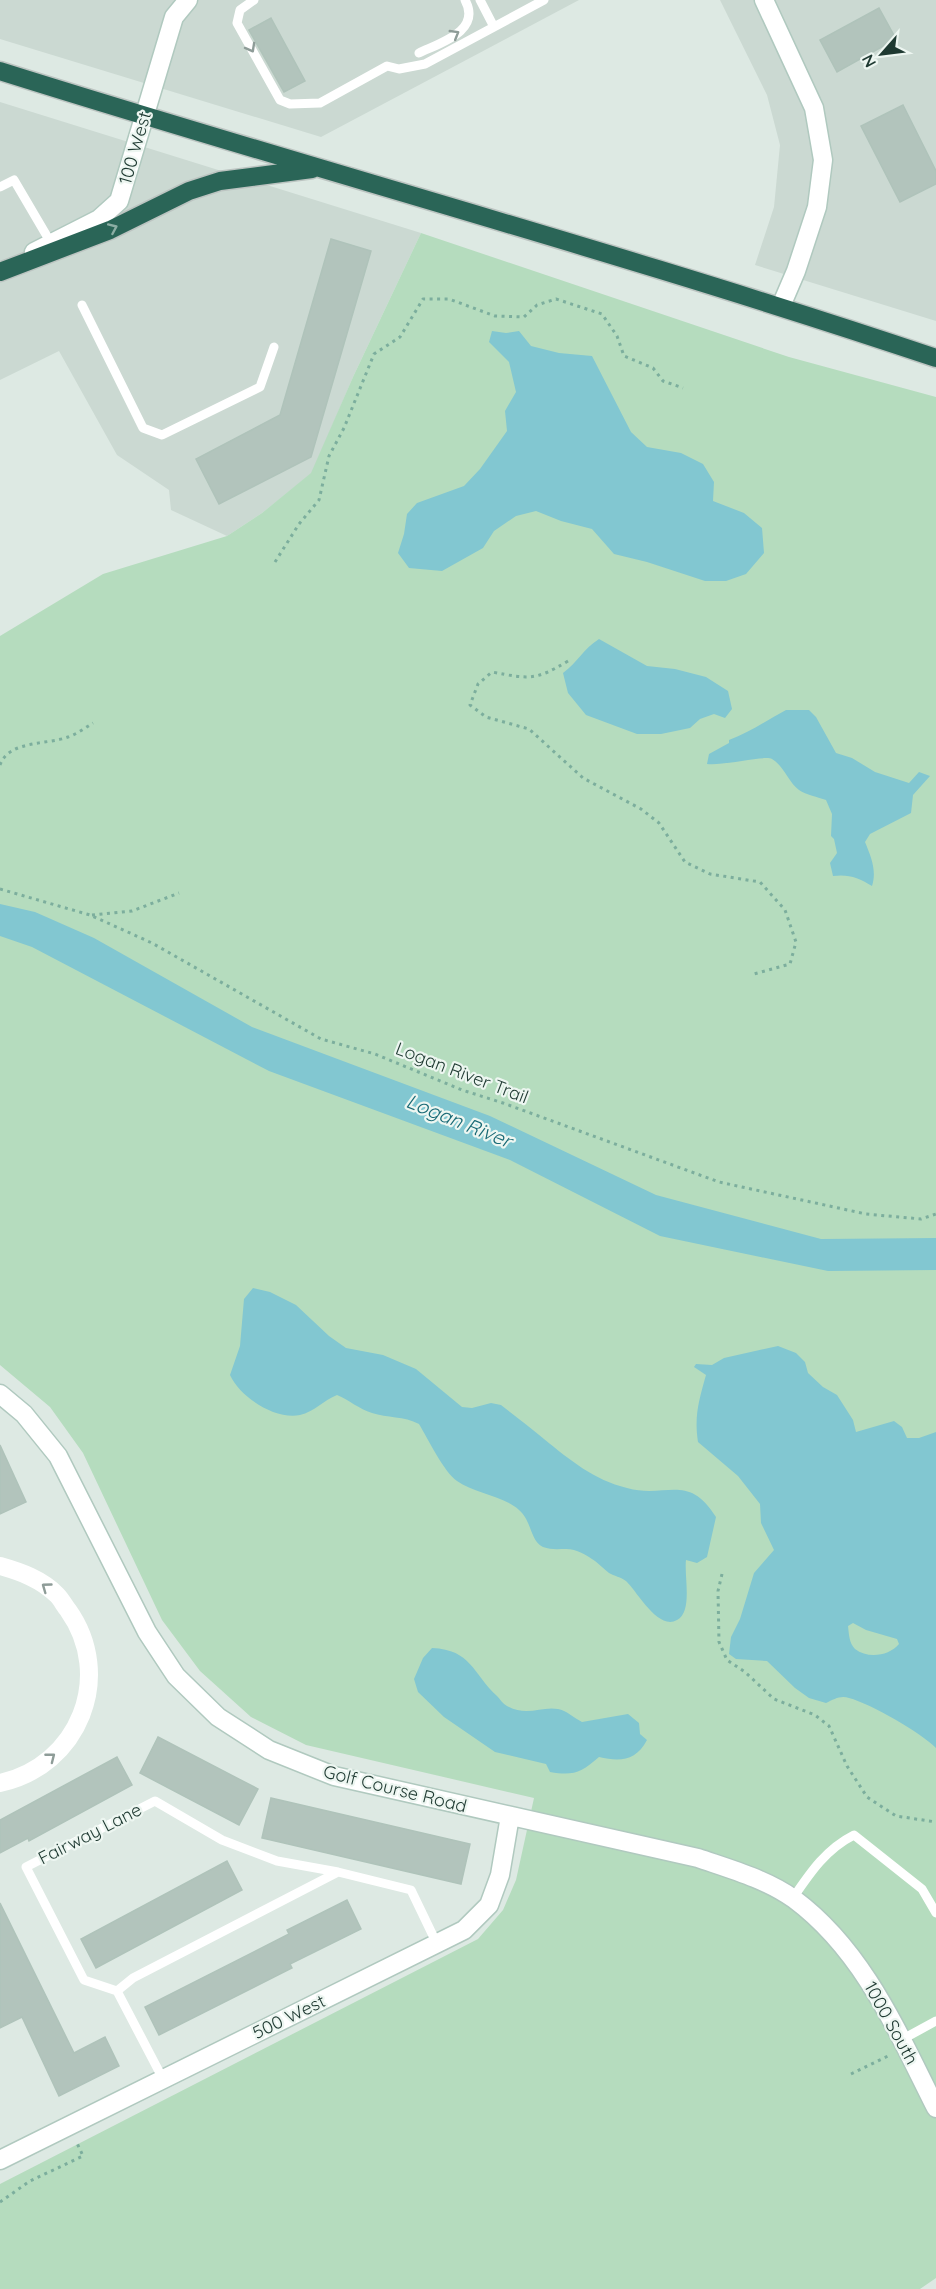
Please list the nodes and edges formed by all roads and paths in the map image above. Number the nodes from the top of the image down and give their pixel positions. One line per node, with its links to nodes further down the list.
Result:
1 (188, 0): 11 (street, 100 West)
2 (254, 0): 8 (lane, one-way to 8)
3 (465, 0): 9 (lane, one-way to 3)
4 (480, 0): 8 (lane)
5 (544, 0): 7 (lane)
6 (764, 0): 17 (street)
7 (533, 3): 8 (lane)
8 (494, 27)
9 (419, 53)
10 (0, 71): 11 (highway)
11 (144, 116): 12 (highway); 14 (street, 100 West)
12 (321, 168): 15 (highway, one-way to 12); 17 (highway)
13 (0, 187): 14 (lane)
14 (51, 243): 15 (street, 100 West)
15 (0, 271)
16 (82, 305): 18 (lane)
17 (781, 306): 19 (highway)
18 (274, 347)
19 (936, 358)
20 (683, 388): 21 (path)
21 (275, 562)
22 (567, 661): 28 (path)
23 (93, 723): 24 (path)
24 (0, 765)
25 (0, 889): 27 (path, Logan River Trail)
26 (179, 893): 27 (path)
27 (90, 915): 29 (path, Logan River Trail)
28 (754, 974)
29 (936, 1214)
30 (0, 1394): 34 (street, Golf Course Road)
31 (0, 1566): 33 (street, one-way to 31)
32 (722, 1574): 35 (path)
33 (0, 1783)
34 (510, 1816): 37 (street, Golf Course Road); 40 (street, 500 West)
35 (936, 1822)
36 (338, 1872): 40 (lane, Fairway Lane); 41 (lane); 41 (lane, Fairway Lane)
37 (793, 1898): 38 (lane); 39 (street, Golf Course Road)
38 (936, 1913)
39 (841, 1942): 43 (street, 1000 South)
40 (437, 1944): 44 (street, 500 West)
41 (117, 1991): 44 (lane)
42 (936, 2020): 43 (lane)
43 (902, 2040): 45 (street, 1000 South)
44 (164, 2079): 47 (street, 500 West)
45 (936, 2108)
46 (76, 2141): 48 (path)
47 (0, 2160)
48 (0, 2202)

